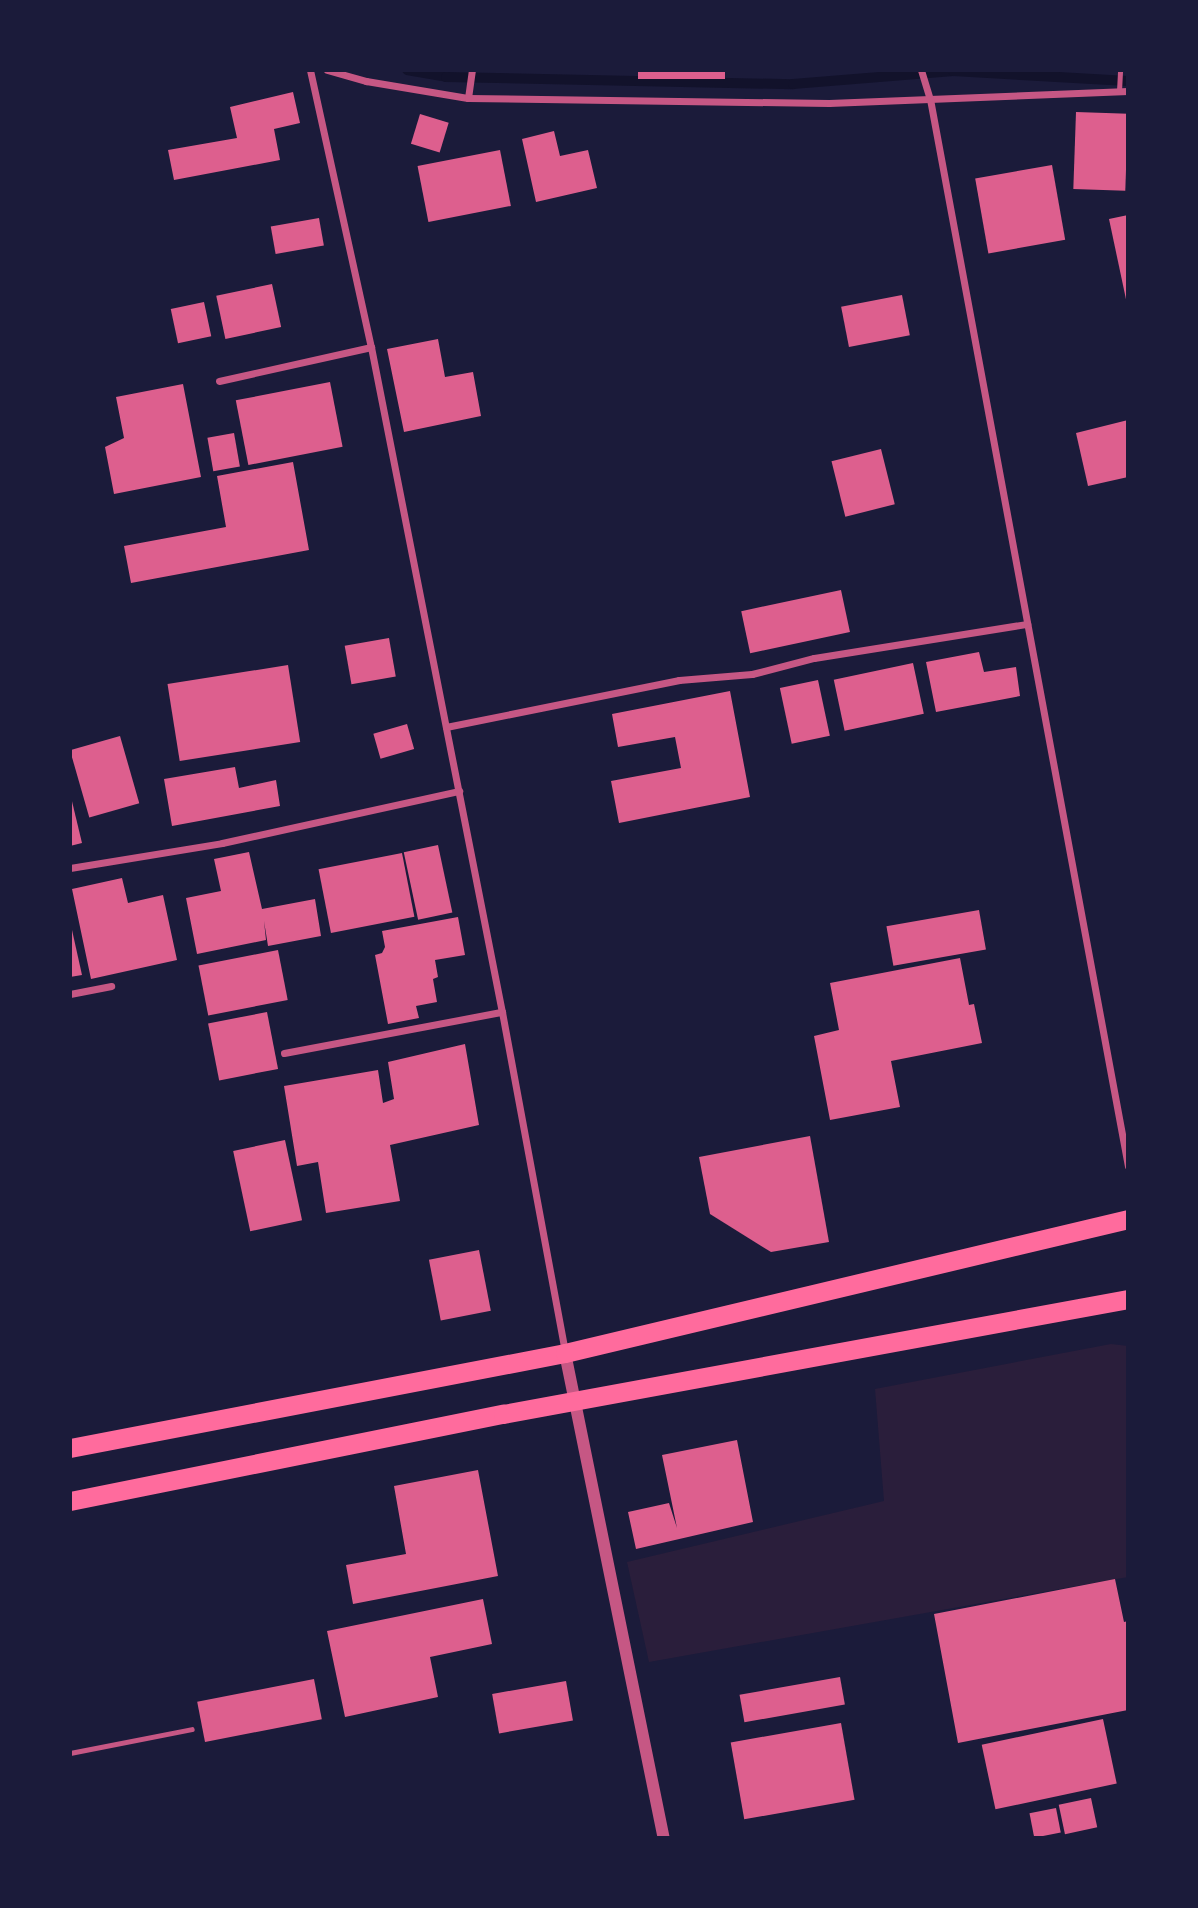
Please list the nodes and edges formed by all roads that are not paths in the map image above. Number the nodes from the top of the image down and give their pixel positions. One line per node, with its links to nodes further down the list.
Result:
1 (310, 70): 10 (street)
2 (327, 70): 8 (street)
3 (472, 70): 8 (street)
4 (921, 70): 9 (street)
5 (1120, 70): 6 (lane)
6 (1119, 91): 7 (street); 9 (street)
7 (1128, 91)
8 (468, 98): 9 (street)
9 (930, 99): 12 (street)
10 (371, 347): 11 (street); 13 (street)
11 (219, 381)
12 (1027, 624): 13 (street); 20 (street)
13 (446, 727): 14 (street)
14 (458, 791): 15 (street); 18 (street)
15 (70, 869)
16 (111, 986): 17 (street)
17 (70, 994)
18 (502, 1012): 19 (street); 23 (street)
19 (284, 1053)
20 (1128, 1166)
21 (1128, 1219): 23 (highway)
22 (1128, 1299): 24 (highway)
23 (565, 1353): 24 (street); 25 (highway)
24 (575, 1401): 26 (highway); 29 (street)
25 (70, 1448)
26 (70, 1501)
27 (192, 1729): 28 (lane)
28 (70, 1753)
29 (664, 1838)

